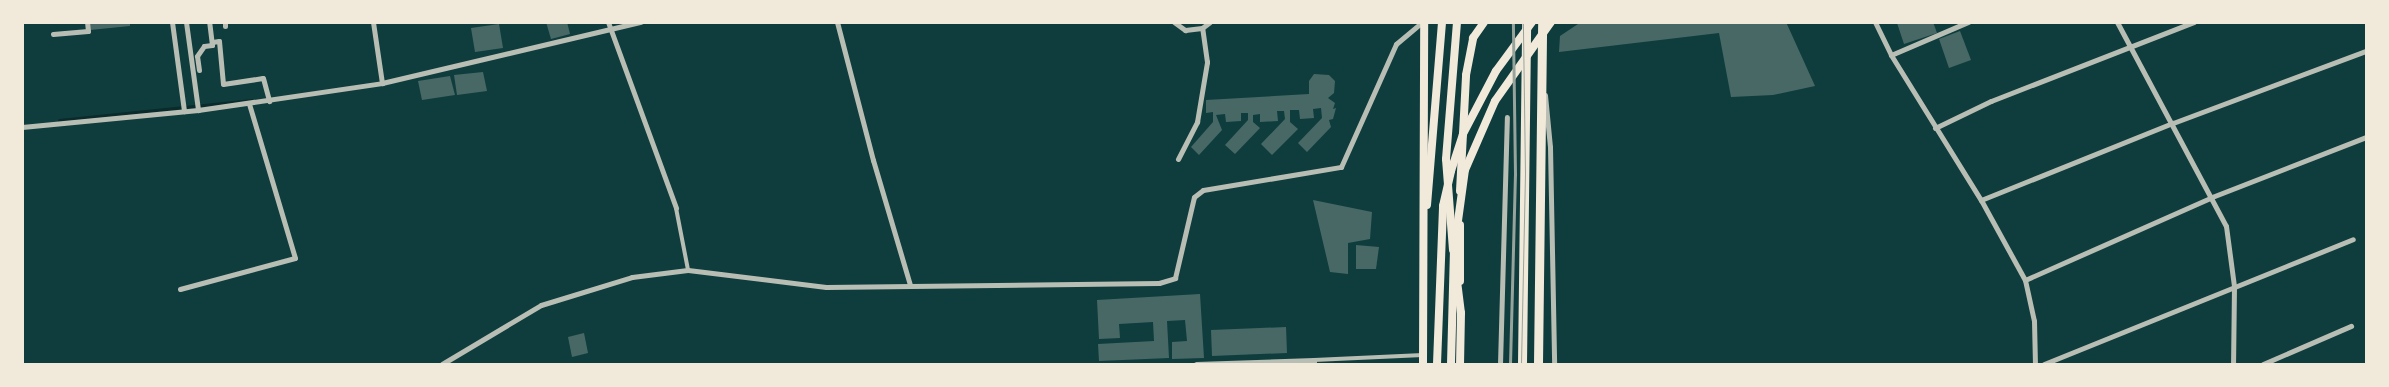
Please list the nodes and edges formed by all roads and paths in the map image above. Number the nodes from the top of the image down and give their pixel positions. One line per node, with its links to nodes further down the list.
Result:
1 (87, 22): 25 (street)
2 (172, 22): 35 (street)
3 (186, 22): 34 (street)
4 (209, 22): 26 (street)
5 (373, 22): 31 (street)
6 (640, 22): 23 (street)
7 (837, 22): 49 (street)
8 (1174, 22): 24 (street)
9 (1210, 22): 24 (street)
10 (1423, 22): 45 (main road); 49 (street)
11 (1442, 22): 45 (main road)
12 (1457, 22): 52 (main road)
13 (1484, 22): 52 (main road)
14 (1526, 22): 64 (highway)
15 (1532, 22): 60 (main road)
16 (1538, 22): 66 (street)
17 (1542, 22): 65 (highway)
18 (1551, 22): 61 (main road)
19 (1876, 22): 29 (street)
20 (1968, 22): 29 (street)
21 (2117, 22): 27 (street)
22 (2194, 22): 27 (street)
23 (608, 25): 31 (street); 44 (street)
24 (1202, 28): 41 (street)
25 (53, 34)
26 (212, 42): 30 (street); 32 (street)
27 (2130, 48): 37 (street); 39 (street)
28 (2366, 51): 37 (street)
29 (1891, 55): 39 (street)
30 (199, 70)
31 (382, 83): 32 (street)
32 (269, 101): 33 (street)
33 (249, 104): 34 (street); 51 (street)
34 (198, 110): 35 (street)
35 (184, 111): 38 (street)
36 (1507, 117): 63 (street)
37 (2172, 123): 42 (street); 43 (street)
38 (22, 127)
39 (1935, 128): 43 (street)
40 (2366, 137): 42 (street)
41 (1178, 159)
42 (2212, 197): 48 (street); 50 (street)
43 (1981, 200): 48 (street)
44 (676, 208): 47 (street)
45 (1423, 219): 54 (main road)
46 (2353, 239): 50 (street)
47 (688, 270): 49 (street); 56 (street)
48 (2025, 280): 67 (street)
49 (910, 285)
50 (2234, 286): 68 (street); 69 (street)
51 (180, 289)
52 (1461, 312): 62 (main road)
53 (2351, 326): 70 (street)
54 (1423, 355): 55 (street); 59 (main road)
55 (1314, 362): 58 (street)
56 (442, 364)
57 (1196, 364): 58 (street)
58 (1268, 364)
59 (1423, 364)
60 (1437, 364)
61 (1451, 364)
62 (1460, 364)
63 (1500, 364)
64 (1522, 364)
65 (1538, 364)
66 (1554, 364)
67 (2035, 364)
68 (2044, 364)
69 (2233, 364)
70 (2263, 364)

